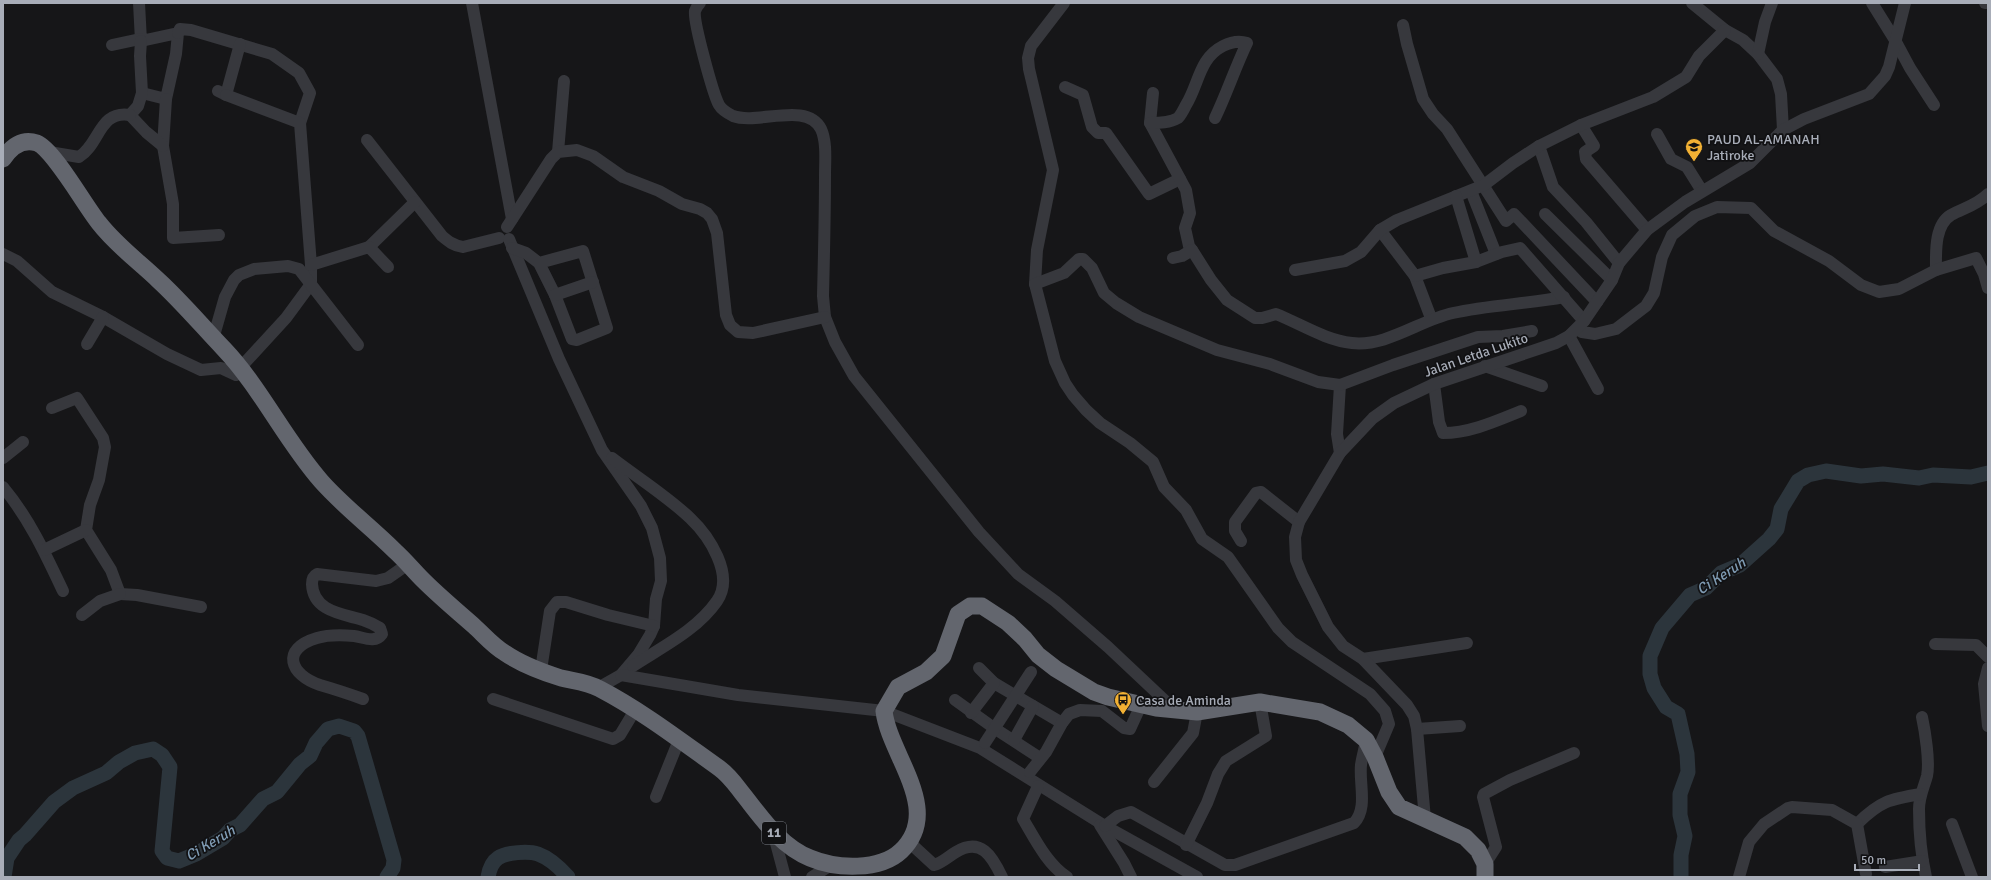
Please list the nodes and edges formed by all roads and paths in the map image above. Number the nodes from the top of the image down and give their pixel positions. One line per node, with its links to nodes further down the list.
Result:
1 (139, 3): 12 (street)
2 (472, 3): 46 (street)
3 (700, 3): 72 (street)
4 (1064, 3): 66 (street)
5 (1692, 3): 10 (street)
6 (1772, 3): 16 (street)
7 (1872, 3): 13 (street)
8 (1905, 3): 13 (street, Jalan Letda Lukito)
9 (1403, 24): 37 (street)
10 (1725, 30): 16 (street); 27 (street)
11 (178, 33): 12 (street); 14 (street); 21 (street)
12 (140, 40): 15 (street); 19 (street)
13 (1895, 40): 22 (street); 28 (street, Jalan Letda Lukito)
14 (240, 44): 25 (street); 25 (street)
15 (112, 45)
16 (1758, 54): 28 (street)
17 (564, 82): 34 (street)
18 (1065, 87): 36 (street)
19 (142, 93): 21 (street); 23 (street)
20 (1153, 93): 26 (street)
21 (166, 98): 31 (street)
22 (1934, 105)
23 (130, 115): 31 (street); 33 (street)
24 (1215, 118): 26 (street)
25 (300, 123): 58 (street)
26 (1150, 123): 36 (street)
27 (1581, 125): 32 (street); 45 (street)
28 (1783, 130): 39 (street, Jalan Letda Lukito)
29 (1657, 134): 39 (street)
30 (367, 140): 42 (street)
31 (163, 146): 47 (street)
32 (1539, 146): 37 (street); 57 (street)
33 (49, 152): 35 (highway, 11); 76 (highway, 11)
34 (558, 152): 46 (street); 72 (street)
35 (4, 156)
36 (1180, 179): 50 (street)
37 (1484, 185): 38 (street); 70 (street)
38 (1471, 191): 41 (street); 52 (street)
39 (1702, 191): 45 (street, Jalan Letda Lukito)
40 (1988, 194): 61 (street)
41 (1456, 196): 44 (street); 55 (street)
42 (415, 202): 46 (street); 48 (street)
43 (1545, 214): 63 (street)
44 (1380, 230): 60 (street); 62 (street)
45 (1647, 230): 57 (street, Jalan Letda Lukito)
46 (508, 234): 56 (street); 88 (street)
47 (219, 235)
48 (369, 247): 58 (street); 59 (street)
49 (3, 249): 54 (street)
50 (1192, 250): 53 (street); 73 (street)
51 (3, 254): 54 (street)
52 (1496, 254): 55 (street); 69 (street)
53 (1173, 258)
54 (17, 261): 71 (street)
55 (1476, 262): 62 (street)
56 (539, 263): 64 (street); 68 (street)
57 (1619, 263): 63 (street, Jalan Letda Lukito)
58 (311, 265): 65 (street)
59 (388, 267)
60 (1295, 270)
61 (1936, 270): 67 (street); 74 (street)
62 (1415, 276): 73 (street)
63 (1612, 280): 70 (street, Jalan Letda Lukito)
64 (593, 282): 68 (street); 68 (street)
65 (311, 284): 76 (street); 78 (street); 80 (street)
66 (1035, 284): 82 (street); 136 (street)
67 (1988, 288)
68 (555, 295)
69 (1564, 297): 73 (street); 74 (street)
70 (1597, 302): 74 (street, Jalan Letda Lukito)
71 (103, 317): 77 (street); 80 (street)
72 (825, 317): 122 (street)
73 (1431, 318)
74 (1576, 328): 79 (street, Jalan Letda Lukito); 84 (street)
75 (1532, 331): 82 (street)
76 (213, 339): 80 (highway, 11)
77 (88, 344)
78 (358, 346)
79 (1485, 366): 81 (street, Jalan Letda Lukito); 83 (street)
80 (242, 370): 96 (highway, 11)
81 (1434, 384): 86 (street); 89 (street, Jalan Letda Lukito)
82 (1340, 385): 89 (street)
83 (1542, 386)
84 (1598, 389)
85 (52, 408): 93 (street)
86 (1521, 412)
87 (23, 442): 90 (street)
88 (602, 450): 101 (street); 110 (street)
89 (1340, 453): 92 (street, Jalan Letda Lukito)
90 (3, 458)
91 (3, 487): 95 (street)
92 (1299, 522): 94 (street); 105 (street, Jalan Letda Lukito)
93 (86, 530): 95 (street); 98 (street)
94 (1241, 541)
95 (44, 550): 97 (street)
96 (408, 564): 108 (highway, 11); 114 (street)
97 (63, 591)
98 (120, 594): 99 (street); 100 (street)
99 (202, 607)
100 (82, 616)
101 (654, 626): 108 (street); 110 (street)
102 (1467, 644): 105 (street)
103 (1935, 644): 104 (street)
104 (1988, 657)
105 (1363, 659): 130 (street, Jalan Letda Lukito)
106 (978, 668): 111 (street)
107 (1988, 668): 128 (street)
108 (541, 670): 112 (highway, 11)
109 (1031, 672): 113 (street)
110 (621, 675): 112 (street); 121 (street)
111 (994, 683): 113 (street); 124 (street)
112 (598, 688): 120 (highway, 11)
113 (1015, 695): 119 (street); 129 (street)
114 (364, 699)
115 (493, 699): 120 (street)
116 (955, 700): 124 (street)
117 (1260, 702): 123 (highway); 133 (highway); 149 (street)
118 (1141, 705): 121 (highway); 122 (highway); 126 (street)
119 (1033, 706): 126 (street); 132 (street)
120 (635, 710): 131 (highway, 11)
121 (884, 711): 140 (street); 148 (highway, 11)
122 (1176, 712): 123 (highway)
123 (1196, 712): 139 (street)
124 (971, 713): 129 (street)
125 (1922, 717): 141 (street)
126 (1062, 723): 137 (street)
127 (1460, 726): 130 (street)
128 (1988, 726)
129 (994, 728): 132 (street); 134 (street)
130 (1417, 729): 143 (street, Jalan Letda Lukito)
131 (679, 740): 142 (street); 147 (highway, 11)
132 (1014, 740): 137 (street)
133 (1366, 740): 136 (highway); 149 (street)
134 (985, 743)
135 (1574, 753): 153 (street)
136 (1375, 757): 143 (highway)
137 (1040, 758): 138 (street)
138 (1030, 772)
139 (1154, 782)
140 (1038, 786): 144 (street); 158 (street)
141 (1921, 794): 145 (street); 150 (street)
142 (656, 797)
143 (1425, 819): 153 (highway)
144 (1101, 823): 149 (street); 159 (street); 160 (street)
145 (1857, 824): 154 (street); 161 (street)
146 (1952, 824): 163 (street)
147 (773, 832): 151 (highway, 11); 155 (street)
148 (909, 842): 151 (highway, 11); 157 (street)
149 (1186, 844)
150 (1923, 861): 152 (street); 162 (street)
151 (831, 865): 156 (street)
152 (1884, 867)
153 (1485, 870)
154 (1866, 874)
155 (785, 877)
156 (812, 877)
157 (1002, 877)
158 (1067, 877)
159 (1131, 877)
160 (1197, 877)
161 (1739, 877)
162 (1926, 877)
163 (1972, 877)

